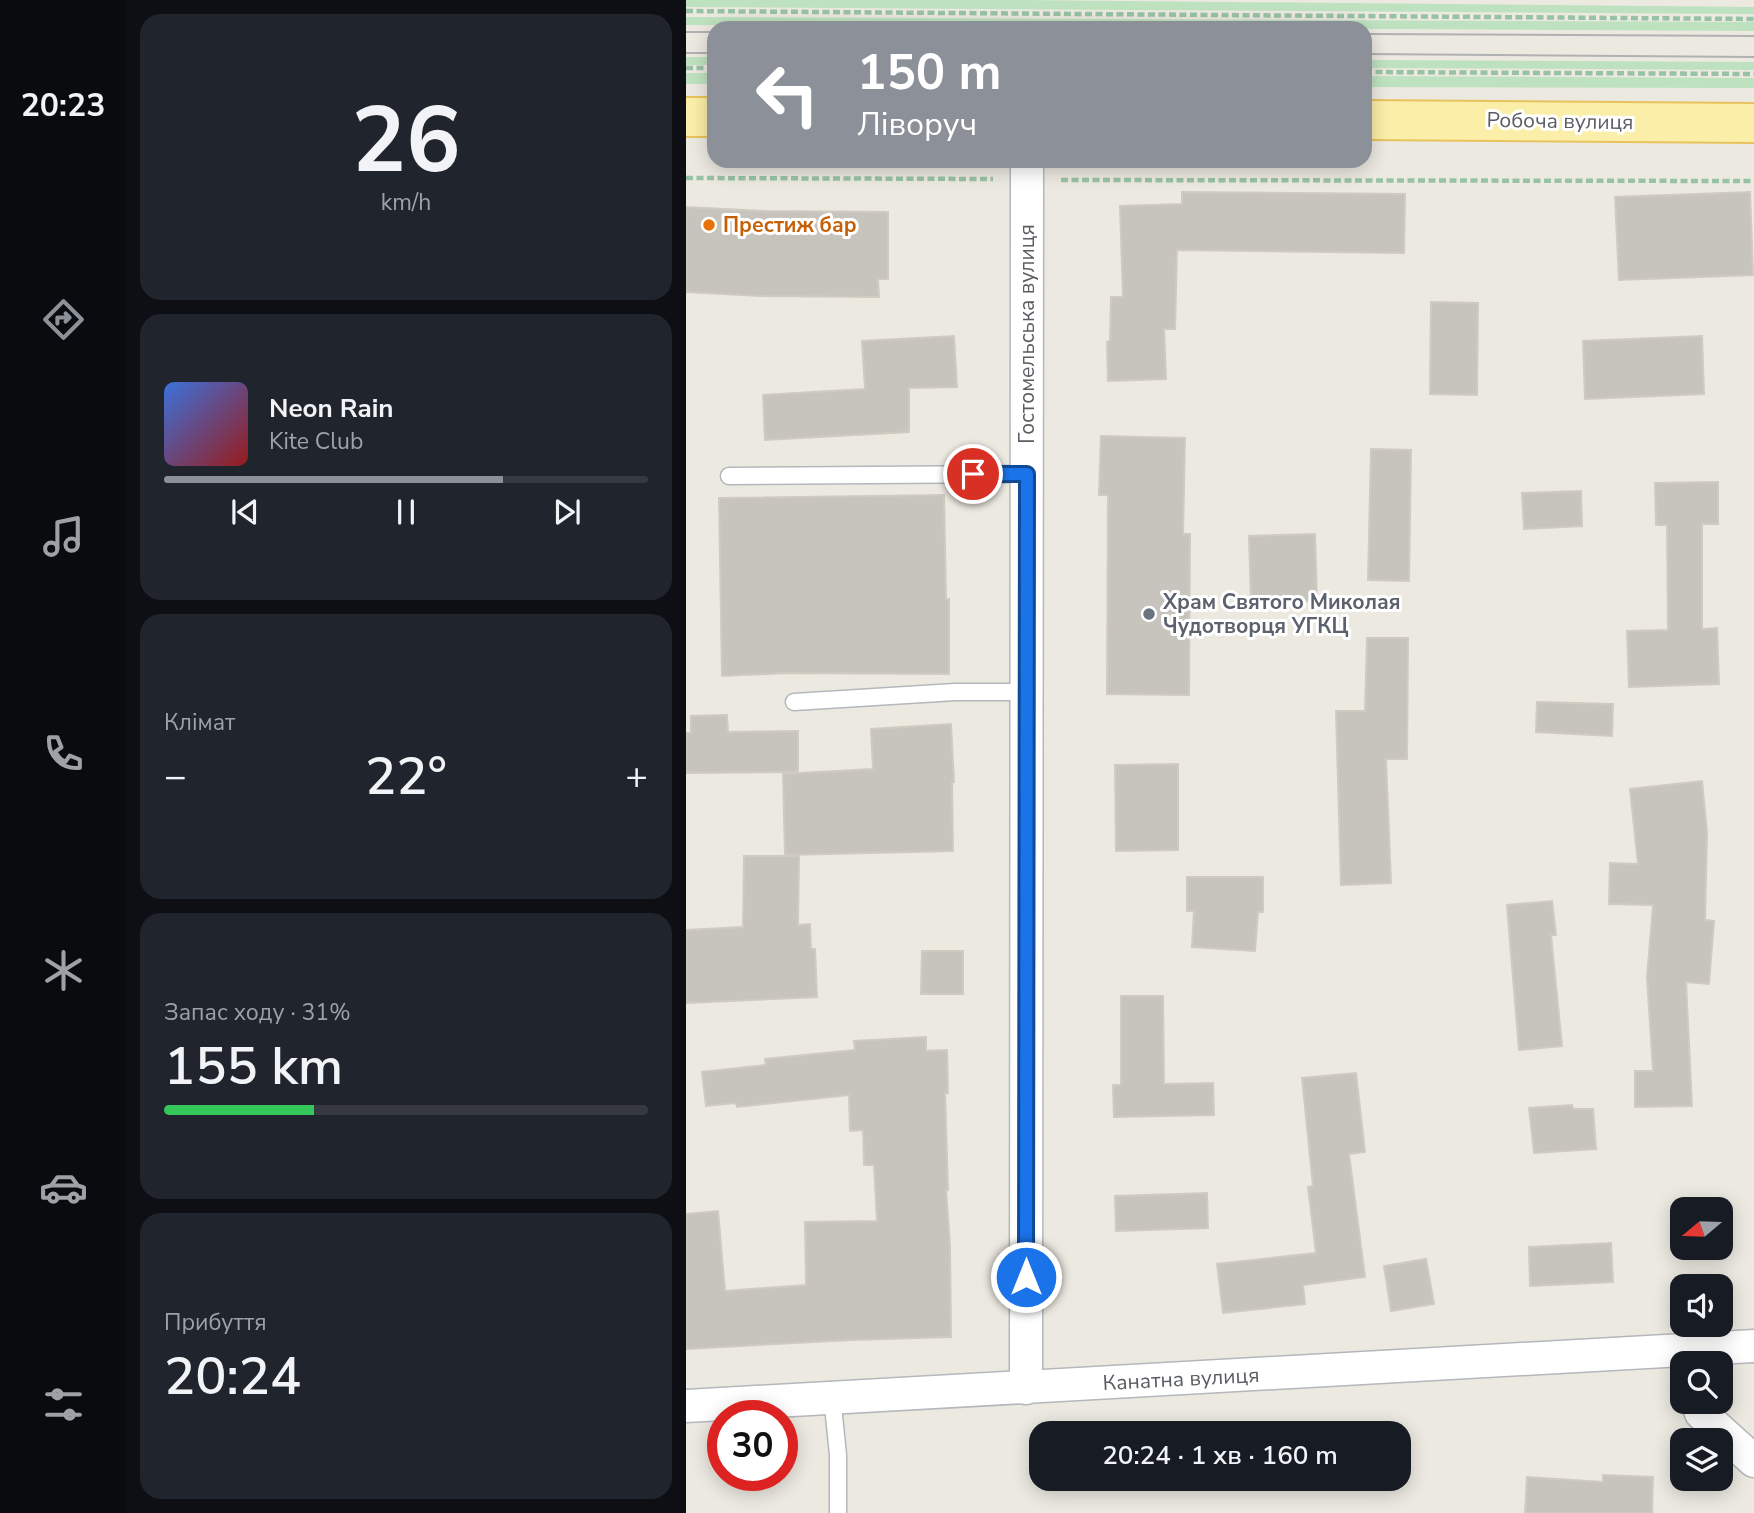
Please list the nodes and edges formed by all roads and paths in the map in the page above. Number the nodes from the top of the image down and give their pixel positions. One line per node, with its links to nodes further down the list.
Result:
1 (686, 11): 2 (path)
2 (1754, 19)
3 (686, 68): 4 (path)
4 (707, 68)
5 (1372, 72): 6 (path)
6 (1754, 74)
7 (686, 117): 8 (main road)
8 (707, 117)
9 (1372, 120): 10 (main road, Робоча вулиця)
10 (1754, 123)
11 (1027, 170): 12 (path); 13 (path); 14 (street, Гостомельська вулиця)
12 (686, 178)
13 (1754, 181)
14 (1027, 474): 15 (lane); 16 (street, Гостомельська вулиця)
15 (729, 476)
16 (1027, 692): 17 (lane); 21 (street, Гостомельська вулиця)
17 (794, 702)
18 (1754, 1346): 19 (street, Канатна вулиця)
19 (1723, 1351)
20 (1670, 1358): 21 (street, Канатна вулиця)
21 (1026, 1388): 22 (street, Канатна вулиця)
22 (832, 1396): 23 (street, Канатна вулиця); 26 (lane)
23 (686, 1406)
24 (1702, 1414): 25 (street)
25 (1754, 1461)
26 (838, 1513)

